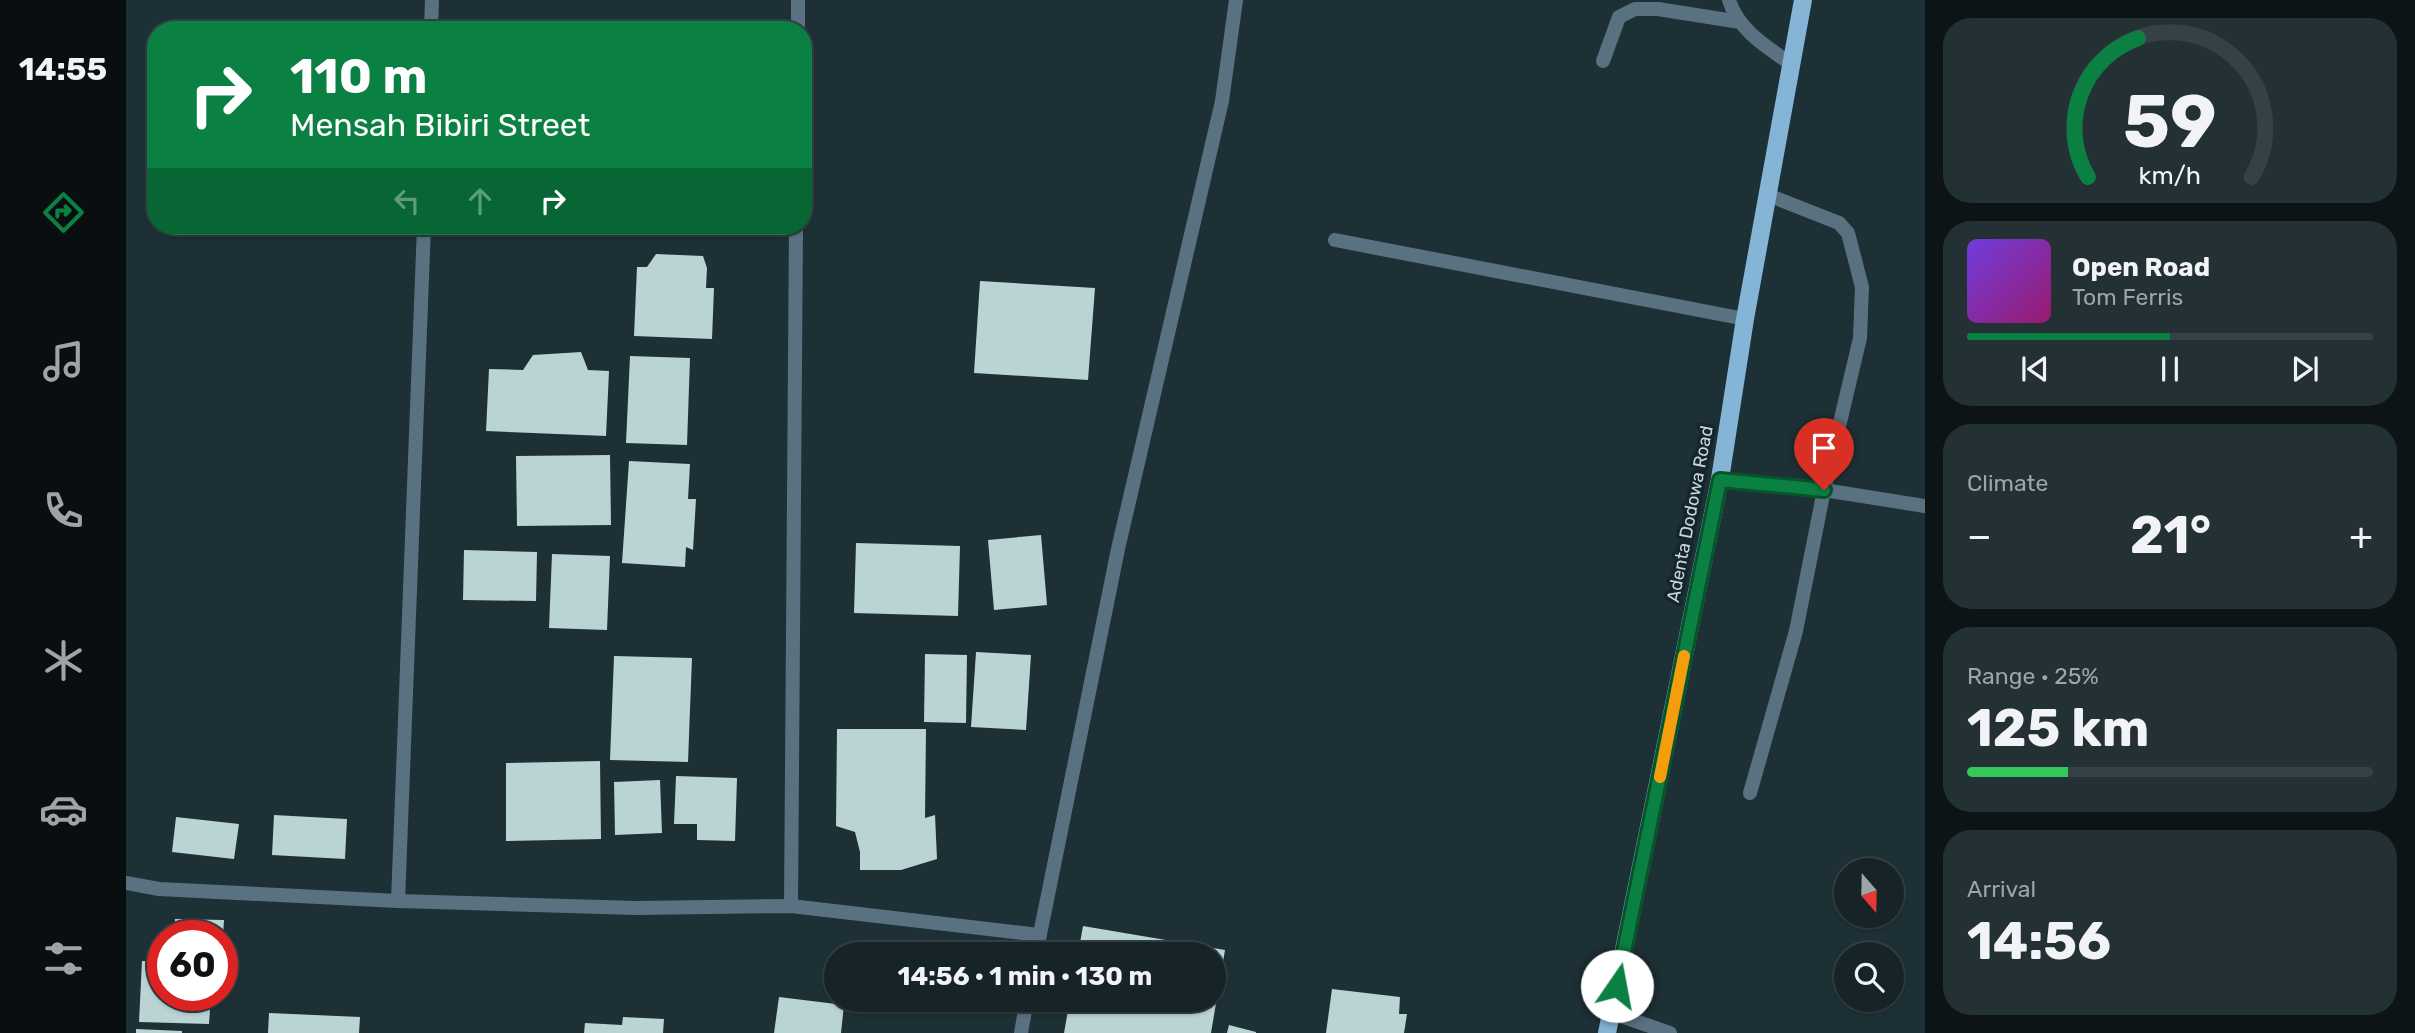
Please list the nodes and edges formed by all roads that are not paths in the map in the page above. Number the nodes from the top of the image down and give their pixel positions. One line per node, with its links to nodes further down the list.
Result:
1 (432, 0): 6 (street)
2 (798, 0): 7 (street)
3 (1236, 0): 23 (street)
4 (1729, 0): 8 (street)
5 (1802, 0): 10 (main road, Adenta Dodowa Road)
6 (431, 21)
7 (798, 21)
8 (1740, 22): 9 (street); 10 (street)
9 (1603, 61)
10 (1791, 64): 11 (main road, Adenta Dodowa Road)
11 (1768, 195): 15 (main road, Adenta Dodowa Road); 17 (street)
12 (424, 235): 21 (street)
13 (796, 235): 22 (street)
14 (1335, 240): 15 (street)
15 (1745, 319): 16 (main road, Adenta Dodowa Road)
16 (1720, 480): 17 (street); 26 (main road, Adenta Dodowa Road)
17 (1824, 490): 18 (street); 19 (street)
18 (1925, 506)
19 (1750, 793)
20 (126, 883): 21 (street)
21 (398, 901): 22 (street)
22 (791, 906): 23 (street)
23 (1039, 935): 24 (street)
24 (1038, 942)
25 (1025, 1012): 27 (street)
26 (1612, 1013): 28 (main road, Adenta Dodowa Road); 29 (street)
27 (1021, 1033)
28 (1607, 1033)
29 (1670, 1033)

